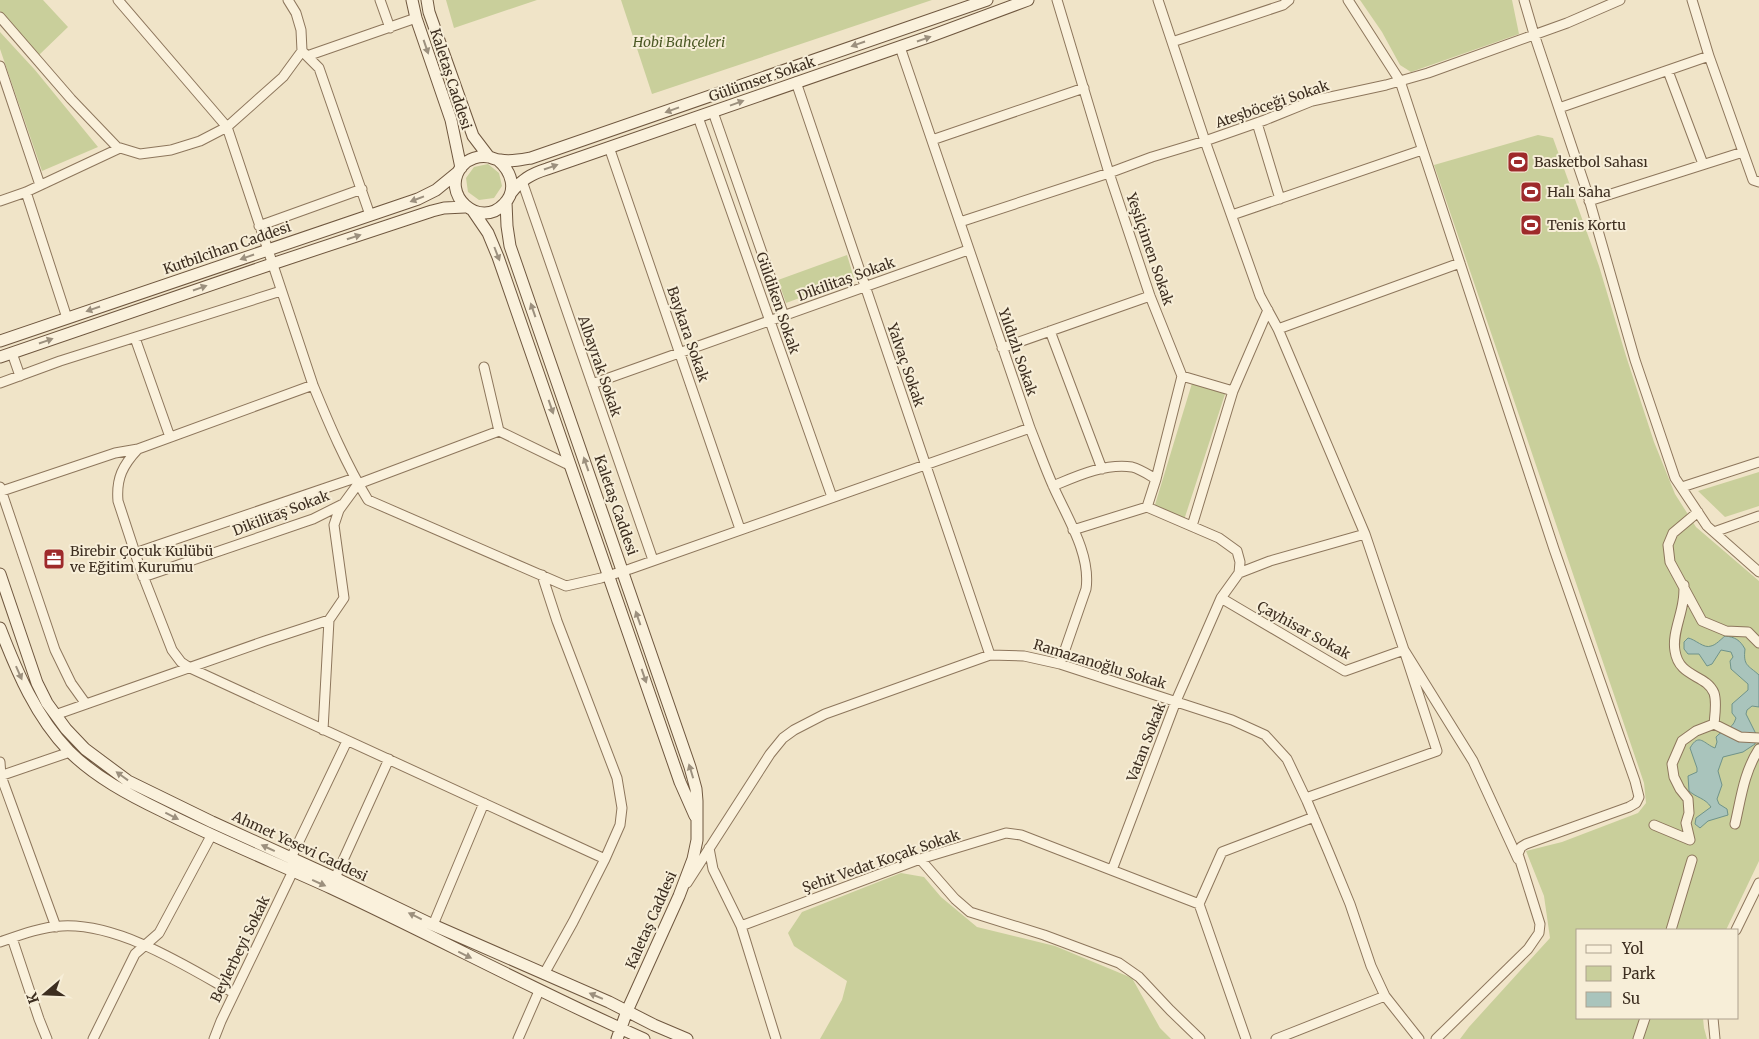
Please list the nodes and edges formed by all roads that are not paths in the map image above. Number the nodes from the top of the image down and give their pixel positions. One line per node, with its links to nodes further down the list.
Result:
1 (118, 0): 32 (street)
2 (288, 0): 21 (street)
3 (380, 0): 17 (street)
4 (412, 0): 16 (street, Kaletaş Caddesi)
5 (427, 0): 39 (street, Kaletaş Caddesi)
6 (987, 0): 39 (street, one-way to 39)
7 (1028, 0): 20 (street, Gülümser Sokak, one-way to 7)
8 (1058, 0): 27 (street, Yeşilçimen Sokak)
9 (1158, 0): 19 (street)
10 (1289, 0): 19 (street)
11 (1348, 0): 25 (street)
12 (1524, 0): 18 (street)
13 (1620, 0): 18 (street, Ateşböceği Sokak)
14 (1692, 0): 22 (street)
15 (0, 17): 36 (street)
16 (416, 18): 17 (street); 41 (street, Kaletaş Caddesi, one-way to 41)
17 (390, 28): 21 (street)
18 (1534, 34): 25 (street, Ateşböceği Sokak); 28 (street)
19 (1172, 42): 34 (street)
20 (900, 47): 26 (street, Gülümser Sokak); 33 (street, Yıldızlı Sokak)
21 (304, 53): 32 (street); 46 (street)
22 (1709, 56): 24 (street); 38 (street)
23 (0, 66): 45 (street)
24 (1668, 70): 28 (street); 40 (street)
25 (1400, 81): 31 (street, Ateşböceği Sokak); 37 (street)
26 (796, 82): 29 (street, Gülümser Sokak, one-way to 26); 61 (street, Yalvaç Sokak)
27 (1084, 88): 33 (street); 42 (street, Yeşilçimen Sokak)
28 (1559, 108): 51 (street)
29 (713, 112): 30 (street, Gülümser Sokak); 65 (street)
30 (698, 117): 35 (street, Gülümser Sokak); 67 (street, Güldiken Sokak)
31 (1258, 123): 34 (street, Ateşböceği Sokak); 49 (street)
32 (227, 127): 36 (street); 56 (street)
33 (932, 140): 55 (street, Yıldızlı Sokak)
34 (1205, 141): 42 (street, Ateşböceği Sokak); 54 (street)
35 (609, 147): 43 (street, Gülümser Sokak, one-way to 35); 74 (street, Baykara Sokak)
36 (120, 148): 45 (street)
37 (1422, 150): 49 (street); 59 (street)
38 (1743, 152): 40 (street); 44 (street)
39 (494, 158): 41 (street); 48 (street)
40 (1703, 164): 51 (street)
41 (459, 170): 52 (street); 53 (street, Kutbilcihan Caddesi, one-way to 53)
42 (1109, 173): 55 (street, Ateşböceği Sokak); 63 (street, Yeşilçimen Sokak)
43 (522, 181): 48 (street, Gülümser Sokak); 80 (street, Albayrak Sokak)
44 (1759, 182)
45 (40, 185): 47 (street)
46 (362, 189): 53 (street); 56 (street)
47 (26, 192): 50 (street); 66 (street)
48 (508, 197): 52 (street); 108 (street, Kaletaş Caddesi, one-way to 48)
49 (1280, 199): 54 (street)
50 (0, 201)
51 (1589, 201): 94 (street)
52 (469, 209): 60 (street, one-way to 52); 89 (street, Kaletaş Caddesi, one-way to 89)
53 (370, 215): 57 (street, Kutbilcihan Caddesi)
54 (1232, 215): 64 (street)
55 (960, 222): 58 (street, Yıldızlı Sokak)
56 (259, 226): 57 (street)
57 (267, 250): 60 (street); 66 (street, Kutbilcihan Caddesi, one-way to 66)
58 (968, 250): 61 (street, Dikilitaş Sokak); 72 (street, Yıldızlı Sokak)
59 (1460, 263): 68 (street); 148 (street)
60 (272, 264): 62 (street); 73 (street, one-way to 60)
61 (865, 287): 65 (street, Dikilitaş Sokak); 88 (street, Yalvaç Sokak)
62 (281, 291): 70 (street); 81 (street)
63 (1150, 296): 69 (street); 78 (street, Yeşilçimen Sokak)
64 (1268, 310): 68 (street); 82 (street)
65 (784, 316): 67 (street, Dikilitaş Sokak)
66 (67, 318): 71 (street, Kutbilcihan Caddesi)
67 (770, 321): 74 (street, Dikilitaş Sokak); 96 (street, Güldiken Sokak)
68 (1278, 328): 105 (street)
69 (1050, 331): 72 (street); 90 (street)
70 (136, 338): 77 (street); 85 (street)
71 (0, 341)
72 (1002, 348): 83 (street, Yıldızlı Sokak)
73 (12, 353): 75 (street); 77 (street)
74 (680, 353): 80 (street, Dikilitaş Sokak); 102 (street, Baykara Sokak)
75 (0, 357)
76 (484, 367): 84 (street)
77 (20, 376): 79 (street)
78 (1182, 376): 82 (street); 91 (street)
79 (0, 383)
80 (592, 384): 107 (street, Albayrak Sokak)
81 (313, 385): 85 (street); 92 (street)
82 (1233, 391): 101 (street)
83 (1030, 428): 88 (street); 93 (street, Yıldızlı Sokak)
84 (499, 431): 89 (street); 92 (street)
85 (170, 437): 86 (street)
86 (138, 449): 95 (street); 106 (street)
87 (1759, 462): 94 (street)
88 (926, 465): 96 (street); 121 (street, Yalvaç Sokak)
89 (571, 466): 114 (street, Kaletaş Caddesi)
90 (1102, 469): 91 (street); 93 (street)
91 (1156, 479): 98 (street)
92 (357, 481): 97 (street); 106 (street); 112 (street)
93 (1053, 486): 103 (street, Yıldızlı Sokak)
94 (1682, 487): 99 (street)
95 (1, 488): 125 (street)
96 (832, 497): 102 (street)
97 (344, 504): 113 (street, Dikilitaş Sokak); 117 (street)
98 (1147, 507): 101 (street); 103 (street)
99 (1698, 512): 104 (street); 115 (street)
100 (1759, 516): 104 (street)
101 (1192, 526): 110 (street)
102 (740, 530): 107 (street)
103 (1073, 530): 122 (street, Yıldızlı Sokak)
104 (1714, 532): 109 (street)
105 (1364, 534): 110 (street); 120 (street)
106 (135, 553): 113 (street)
107 (653, 560): 108 (street)
108 (623, 572): 114 (street); 139 (street, Kaletaş Caddesi, one-way to 108)
109 (1759, 572)
110 (1239, 573): 116 (street, Vatan Sokak)
111 (0, 574): 126 (street, Ahmet Yesevi Caddesi)
112 (542, 575): 114 (street); 145 (street)
113 (143, 576): 123 (street)
114 (610, 576): 139 (street, Kaletaş Caddesi, one-way to 139)
115 (1684, 586): 119 (street); 127 (street)
116 (1221, 598): 120 (street, Çayhisar Sokak); 124 (street, Vatan Sokak)
117 (329, 620): 123 (street); 128 (street)
118 (0, 628): 132 (street, Ahmet Yesevi Caddesi, one-way to 132)
119 (1759, 643)
120 (1404, 650): 136 (street); 148 (street)
121 (990, 655): 122 (street, Ramazanoğlu Sokak); 143 (street, Ramazanoğlu Sokak)
122 (1060, 664): 124 (street, Ramazanoğlu Sokak)
123 (190, 668): 125 (street); 128 (street)
124 (1176, 701): 136 (street, Ramazanoğlu Sokak); 149 (street, Vatan Sokak)
125 (86, 704): 126 (street)
126 (56, 715): 144 (street, Ahmet Yesevi Caddesi, one-way to 126)
127 (1714, 724): 129 (street); 141 (street)
128 (323, 730): 130 (street)
129 (1759, 738)
130 (347, 741): 133 (street); 144 (street)
131 (1759, 749): 140 (street)
132 (70, 752): 135 (street); 142 (street, Ahmet Yesevi Caddesi, one-way to 142)
133 (389, 759): 137 (street); 151 (street)
134 (0, 762): 135 (street)
135 (1, 776): 157 (street)
136 (1306, 798): 138 (street, Ramazanoğlu Sokak)
137 (484, 803): 145 (street); 155 (street)
138 (1314, 817): 154 (street); 166 (street, Ramazanoğlu Sokak)
139 (697, 820): 153 (street, Kaletaş Caddesi)
140 (1735, 824)
141 (1654, 825)
142 (210, 836): 150 (street, Ahmet Yesevi Caddesi); 162 (street)
143 (709, 848): 153 (street, Ramazanoğlu Sokak); 156 (street)
144 (291, 858): 151 (street, Ahmet Yesevi Caddesi)
145 (604, 859): 163 (street)
146 (920, 859): 149 (street, Şehit Vedat Koçak Sokak); 156 (street, Şehit Vedat Koçak Sokak); 178 (street)
147 (1692, 860): 158 (street)
148 (1522, 869): 182 (street)
149 (1112, 870): 154 (street, Şehit Vedat Koçak Sokak)
150 (293, 871): 164 (street, Ahmet Yesevi Caddesi, one-way to 164); 165 (street, Beylerbeyi Sokak)
151 (335, 878): 155 (street, Ahmet Yesevi Caddesi, one-way to 151)
152 (1759, 883): 159 (street)
153 (679, 896): 167 (street, Kaletaş Caddesi)
154 (1199, 904): 179 (street)
155 (433, 925): 163 (street, Ahmet Yesevi Caddesi)
156 (741, 926): 177 (street)
157 (56, 927): 160 (street); 162 (street)
158 (1671, 929)
159 (1736, 929)
160 (12, 938): 161 (street); 171 (street)
161 (0, 942)
162 (146, 945): 165 (street); 172 (street)
163 (544, 974): 167 (street, Ahmet Yesevi Caddesi, one-way to 163)
164 (539, 991): 170 (street, Ahmet Yesevi Caddesi); 174 (street)
165 (234, 992): 173 (street, Beylerbeyi Sokak)
166 (1385, 996): 180 (street); 181 (street, Ramazanoğlu Sokak)
167 (627, 1012): 170 (street, Kaletaş Caddesi); 176 (street, Ahmet Yesevi Caddesi)
168 (1645, 1019): 183 (street)
169 (1713, 1019): 184 (street)
170 (619, 1034): 175 (street, Ahmet Yesevi Caddesi)
171 (47, 1039)
172 (93, 1039)
173 (214, 1039)
174 (518, 1039)
175 (644, 1039)
176 (688, 1039)
177 (776, 1039)
178 (1200, 1039)
179 (1246, 1039)
180 (1276, 1039)
181 (1420, 1039)
182 (1436, 1039)
183 (1638, 1039)
184 (1715, 1039)

